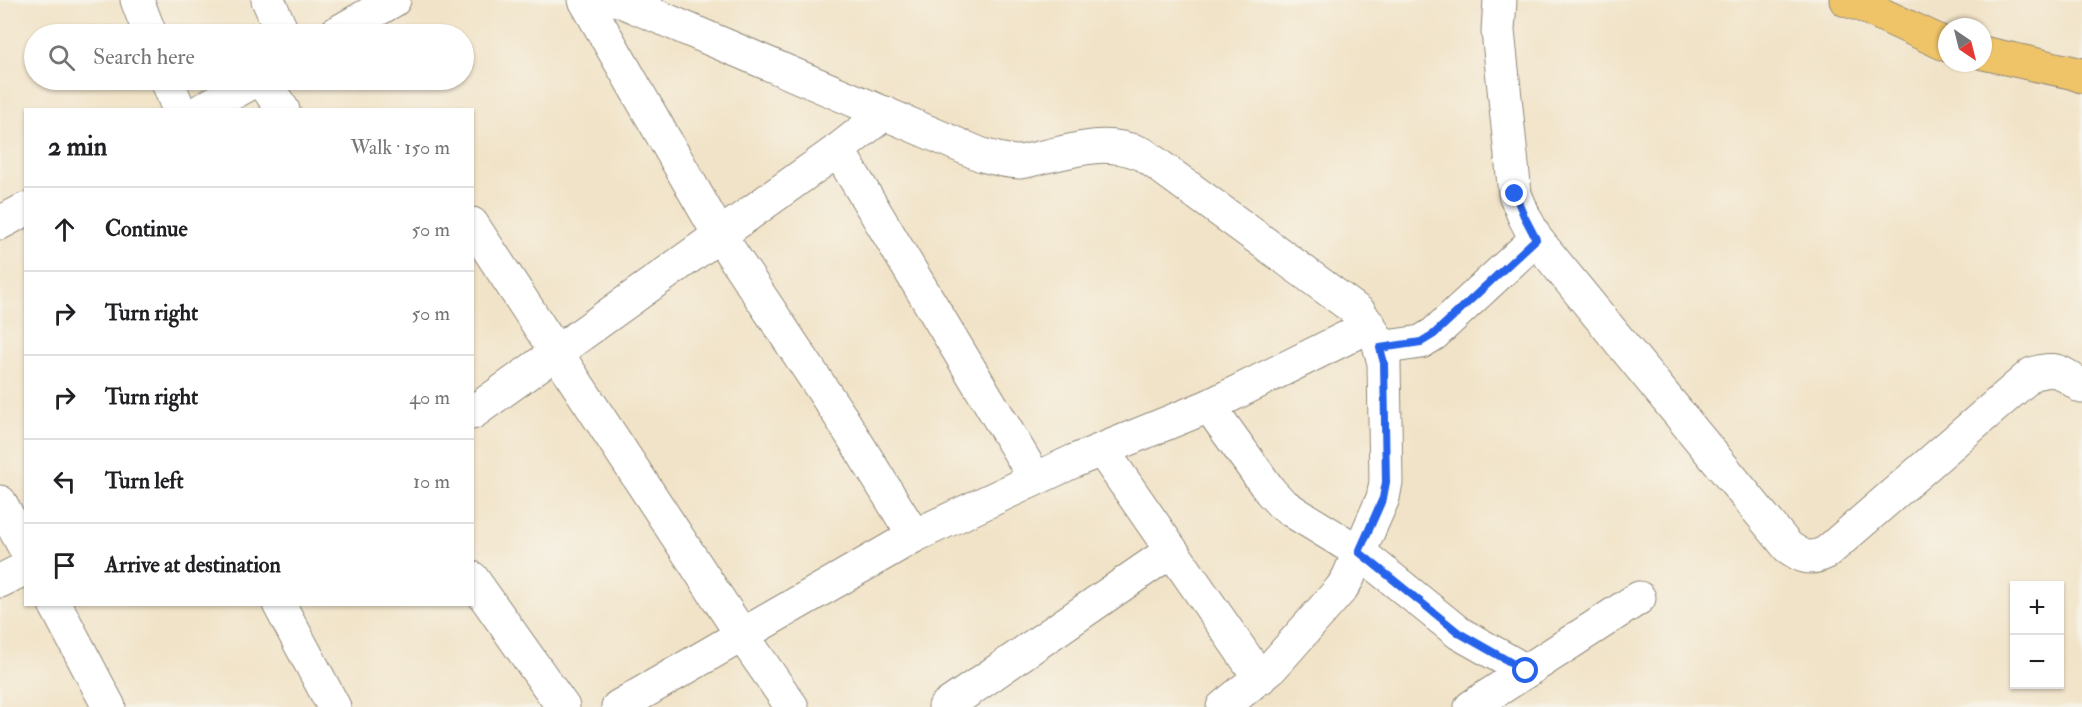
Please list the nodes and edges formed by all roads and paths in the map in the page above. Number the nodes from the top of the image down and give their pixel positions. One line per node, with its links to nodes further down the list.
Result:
1 (137, 0): 8 (street)
2 (268, 0): 9 (street)
3 (394, 0): 10 (street)
4 (585, 0): 25 (street)
5 (619, 0): 20 (street)
6 (1500, 0): 26 (street)
7 (1846, 0): 11 (main road)
8 (146, 24)
9 (279, 24)
10 (352, 24)
11 (1938, 41)
12 (1992, 55): 13 (main road)
13 (2082, 76)
14 (171, 90): 17 (street)
15 (238, 90): 18 (street)
16 (269, 90): 19 (street)
17 (178, 108)
18 (206, 108)
19 (282, 108)
20 (885, 113): 21 (street); 27 (street)
21 (838, 150): 25 (street); 33 (street)
22 (24, 210): 23 (street)
23 (0, 223)
24 (474, 227): 28 (street)
25 (720, 236): 28 (street); 35 (street)
26 (1536, 239): 27 (street); 29 (street)
27 (1375, 337): 30 (street); 38 (street)
28 (556, 353): 31 (street); 45 (street)
29 (2082, 387)
30 (1209, 406): 32 (street); 38 (street)
31 (474, 412)
32 (1102, 450): 33 (street); 37 (street)
33 (1035, 478): 35 (street)
34 (0, 502): 36 (street)
35 (914, 536): 45 (street)
36 (24, 546)
37 (1171, 551): 47 (street); 54 (street)
38 (1359, 552): 46 (street); 47 (street)
39 (24, 569): 40 (street)
40 (0, 581)
41 (474, 581): 51 (street)
42 (1639, 598): 46 (street)
43 (56, 606): 49 (street)
44 (280, 606): 50 (street)
45 (742, 634): 52 (street); 53 (street)
46 (1526, 671): 48 (street)
47 (1260, 678): 55 (street)
48 (1504, 698): 56 (street)
49 (110, 707)
50 (334, 707)
51 (563, 707)
52 (618, 707)
53 (792, 707)
54 (945, 707)
55 (1223, 707)
56 (1471, 707)

